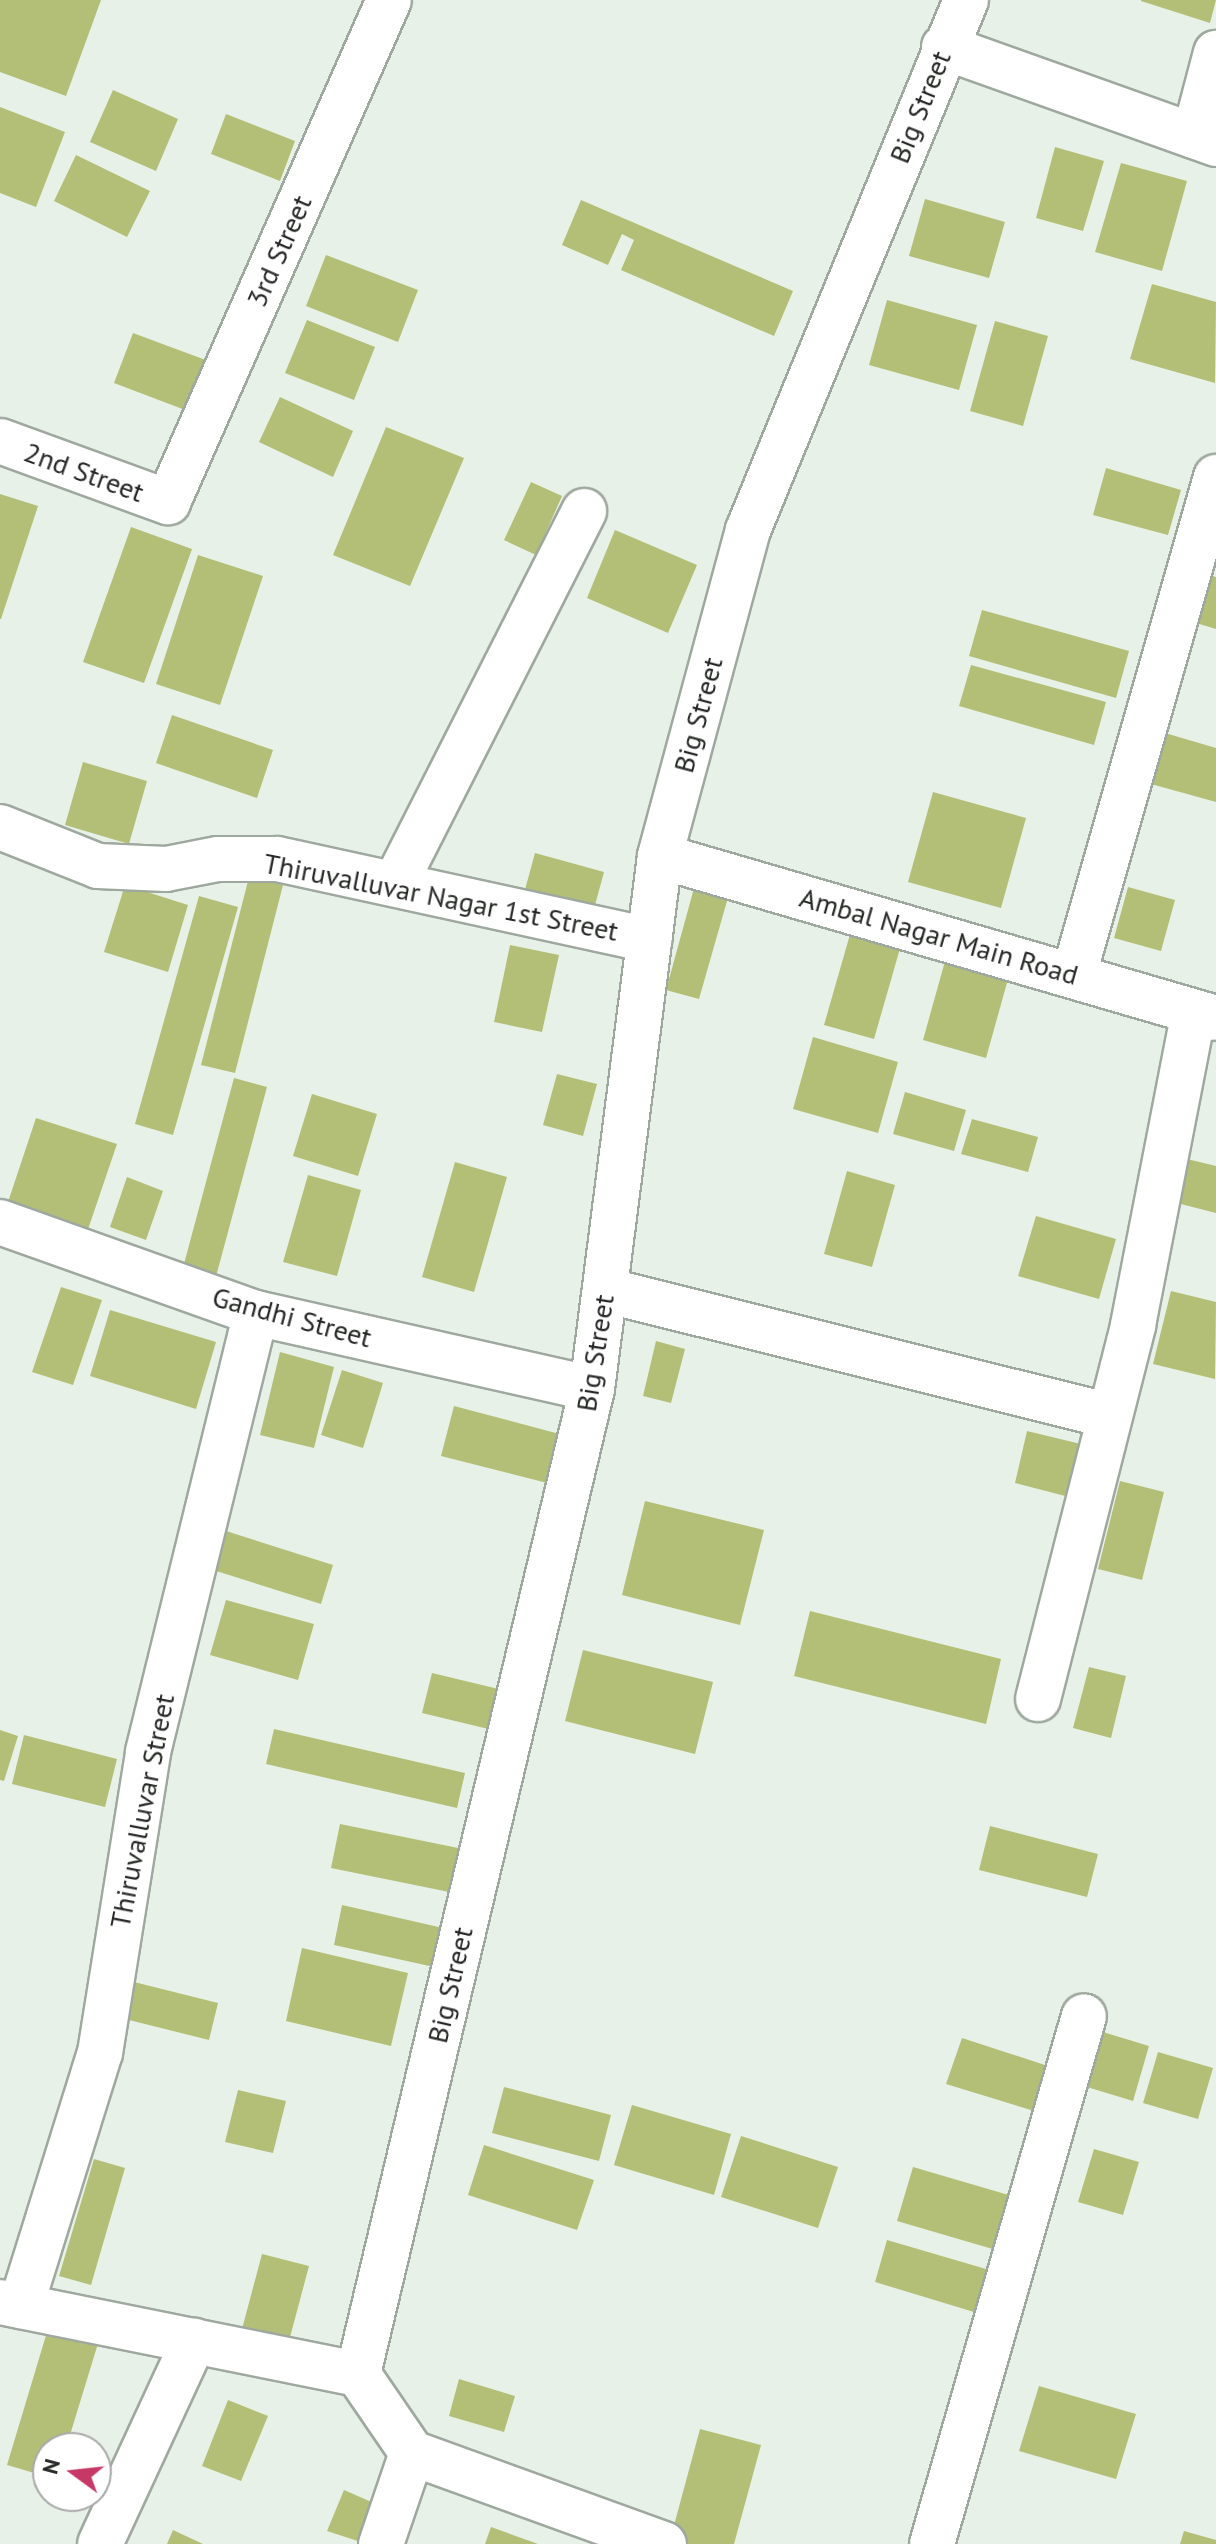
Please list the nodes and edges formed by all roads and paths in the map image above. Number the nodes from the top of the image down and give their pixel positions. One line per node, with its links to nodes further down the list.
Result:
1 (389, 0): 8 (street, 3rd Street)
2 (966, 0): 3 (street, Big Street)
3 (944, 47): 5 (street); 12 (street, Big Street)
4 (1216, 53): 5 (street)
5 (1205, 140)
6 (0, 441): 8 (street, 2nd Street)
7 (1216, 477): 10 (street)
8 (168, 502)
9 (584, 511): 13 (street)
10 (1205, 558): 15 (street)
11 (0, 827): 13 (street, Thiruvalluvar Nagar 1st Street)
12 (660, 856): 14 (street, Big Street); 15 (street, Ambal Nagar Main Road)
13 (396, 882): 14 (street, Thiruvalluvar Nagar 1st Street)
14 (649, 940): 18 (street, Big Street)
15 (1074, 974): 16 (street, Ambal Nagar Main Road)
16 (1205, 1015): 21 (street)
17 (0, 1222): 19 (street, Gandhi Street)
18 (605, 1290): 20 (street, Big Street); 21 (street)
19 (256, 1313): 20 (street, Gandhi Street); 24 (street, Thiruvalluvar Street)
20 (592, 1389): 26 (street, Big Street)
21 (1110, 1416): 22 (street)
22 (1038, 1699)
23 (1084, 2016): 31 (street)
24 (11, 2304): 25 (street)
25 (194, 2341): 26 (street); 28 (street)
26 (358, 2374): 27 (street)
27 (412, 2453): 29 (street); 30 (street)
28 (100, 2544)
29 (381, 2544)
30 (664, 2544)
31 (932, 2544)

